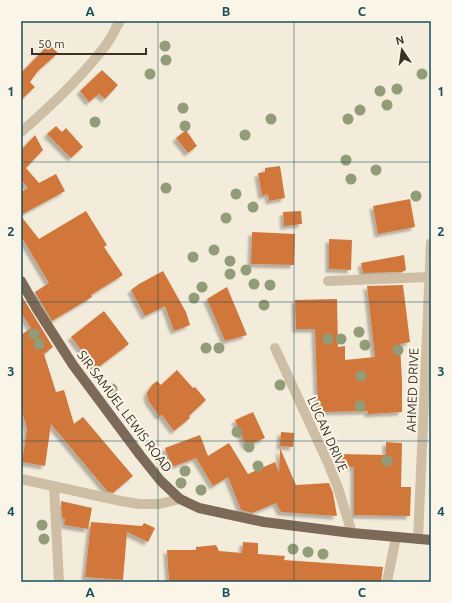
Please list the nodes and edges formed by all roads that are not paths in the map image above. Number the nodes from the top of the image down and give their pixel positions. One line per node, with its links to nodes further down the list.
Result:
1 (120, 21): 2 (street)
2 (21, 132)
3 (431, 243): 4 (street, AHMED DRIVE)
4 (430, 277): 5 (street); 13 (street, AHMED DRIVE)
5 (328, 281)
6 (21, 282): 10 (main road, SIR SAMUEL LEWIS ROAD)
7 (275, 348): 11 (street, LUCAN DRIVE)
8 (21, 479): 9 (street)
9 (54, 486): 10 (street); 15 (street)
10 (180, 499): 11 (main road, SIR SAMUEL LEWIS ROAD)
11 (352, 534): 12 (main road, SIR SAMUEL LEWIS ROAD)
12 (396, 537): 13 (main road, SIR SAMUEL LEWIS ROAD); 16 (street)
13 (418, 539): 14 (main road, SIR SAMUEL LEWIS ROAD)
14 (431, 540)
15 (59, 582)
16 (387, 582)

